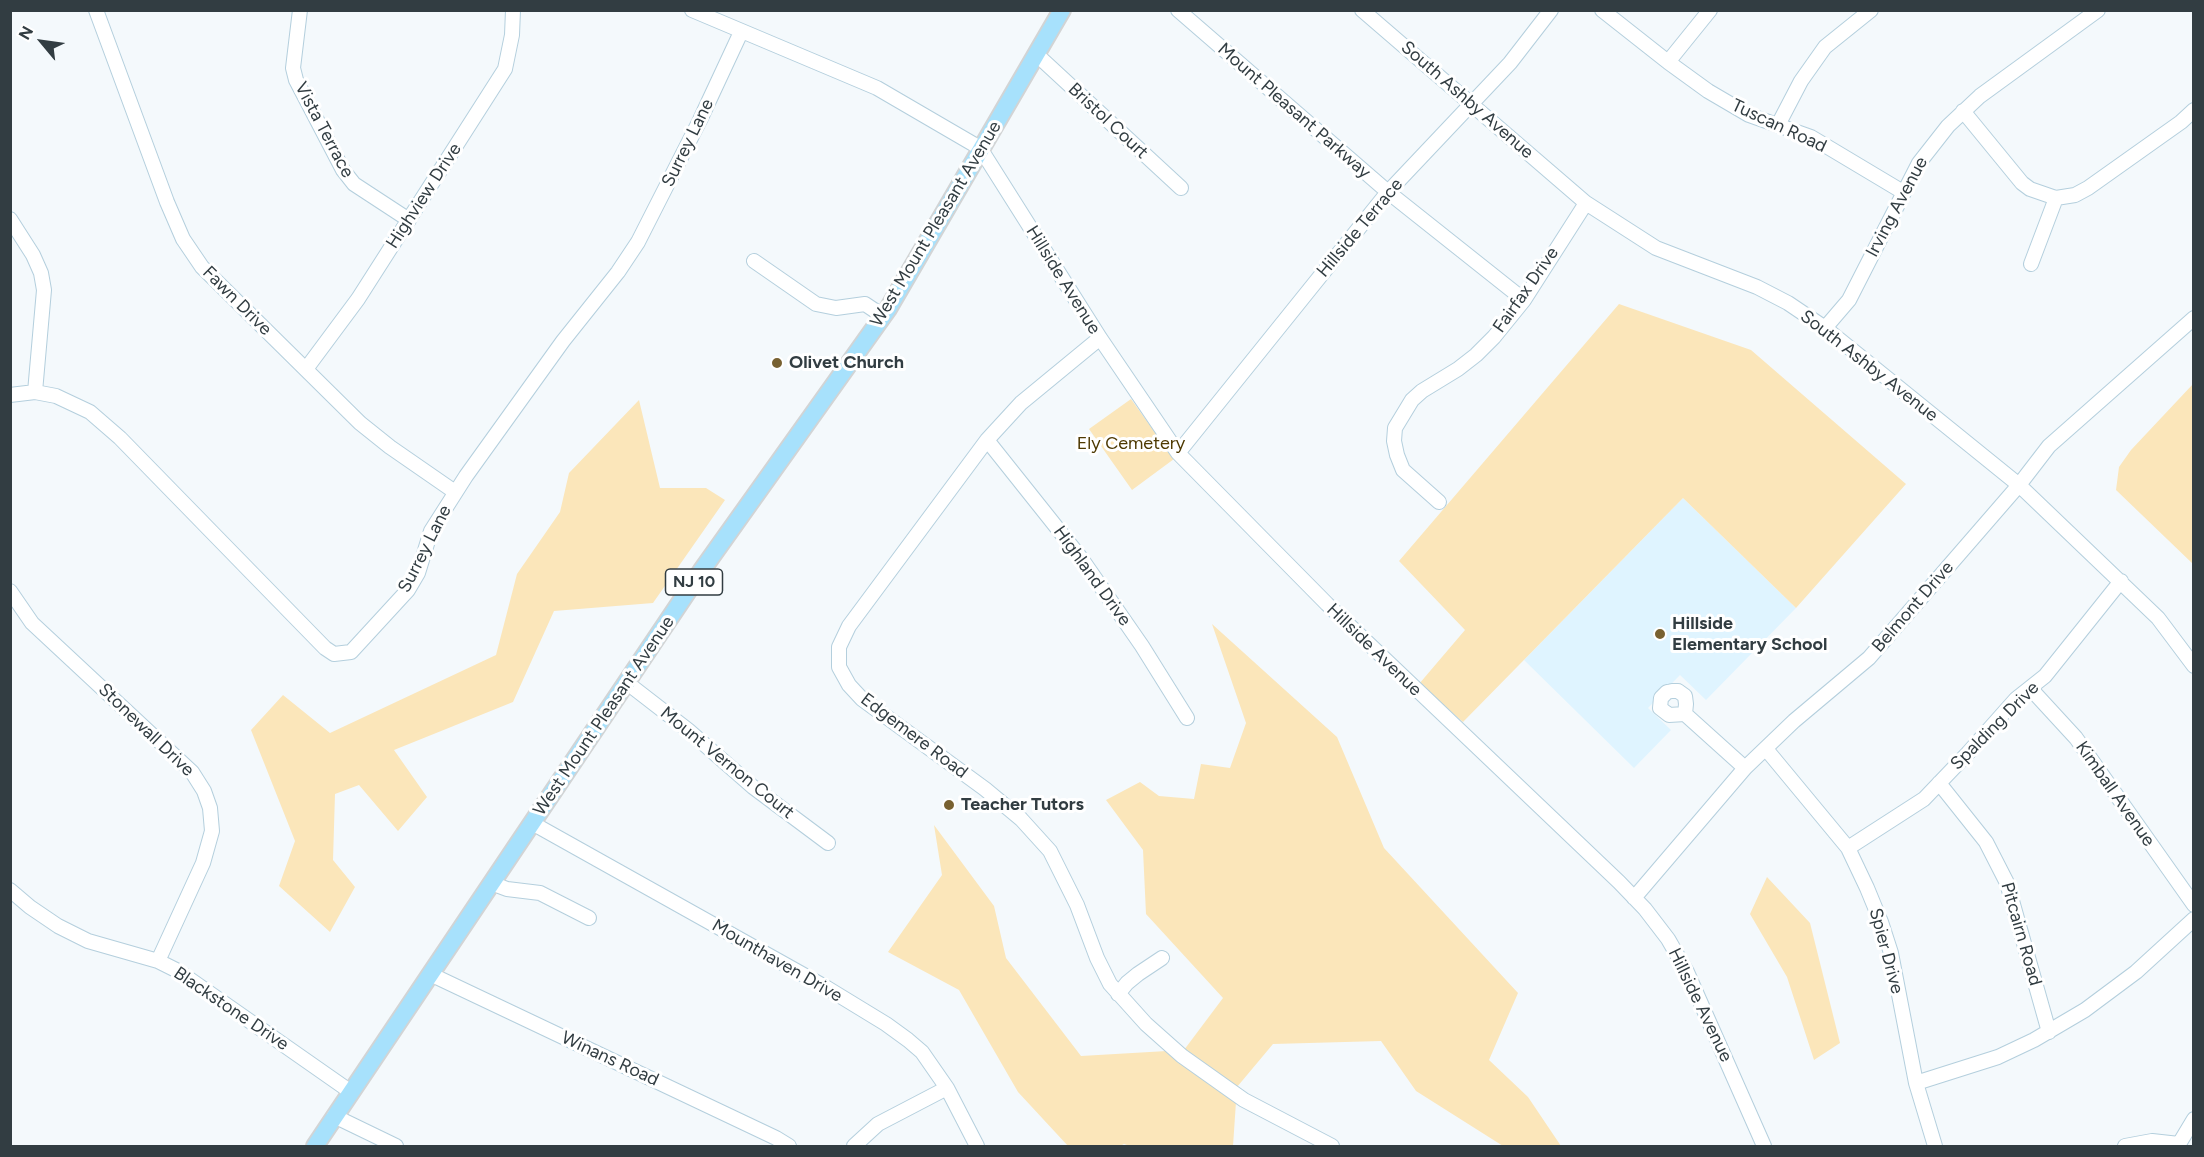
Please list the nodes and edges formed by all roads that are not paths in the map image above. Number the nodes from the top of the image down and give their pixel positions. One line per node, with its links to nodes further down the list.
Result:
1 (96, 10): 35 (street, Fawn Drive)
2 (300, 10): 27 (street, Vista Terrace)
3 (513, 10): 27 (street, Highview Drive)
4 (692, 10): 13 (street)
5 (1062, 10): 14 (main road, West Mount Pleasant Avenue / NJ 10)
6 (1178, 10): 22 (street, Mount Pleasant Parkway)
7 (1362, 10): 16 (street, South Ashby Avenue)
8 (1551, 10): 16 (street, Hillside Terrace)
9 (1602, 10): 15 (street, Tuscan Road)
10 (1710, 10): 15 (street)
11 (1871, 10): 19 (street)
12 (2098, 10): 18 (street, Irving Avenue)
13 (741, 32): 20 (street); 41 (street, Surrey Lane)
14 (1036, 54): 20 (main road, West Mount Pleasant Avenue / NJ 10); 21 (street, Bristol Court)
15 (1668, 62): 19 (street, Tuscan Road)
16 (1472, 104): 22 (street, Hillside Terrace); 25 (street, South Ashby Avenue)
17 (2193, 110): 24 (street)
18 (1963, 111): 23 (street, Irving Avenue); 24 (street)
19 (1778, 125): 23 (street, Tuscan Road)
20 (980, 148): 31 (main road, West Mount Pleasant Avenue / NJ 10); 34 (street, Hillside Avenue)
21 (1181, 188)
22 (1388, 192): 30 (street, Mount Pleasant Parkway); 39 (street, Hillside Terrace)
23 (1903, 192): 33 (street, Irving Avenue)
24 (2056, 198): 29 (street)
25 (1586, 203): 30 (street, Fairfax Drive); 33 (street, South Ashby Avenue)
26 (10, 219): 36 (street)
27 (409, 220): 35 (street, Highview Drive)
28 (754, 261): 31 (street)
29 (2031, 264)
30 (1524, 300): 42 (street, Fairfax Drive)
31 (883, 316): 46 (main road, West Mount Pleasant Avenue / NJ 10)
32 (2193, 318): 40 (street, Belmont Drive)
33 (1826, 328): 40 (street, South Ashby Avenue)
34 (1100, 338): 38 (street, Edgemere Road); 39 (street, Hillside Avenue)
35 (306, 369): 41 (street, Fawn Drive)
36 (34, 392): 37 (street, Surrey Lane); 41 (street, Surrey Lane)
37 (10, 395)
38 (987, 440): 49 (street, Highland Drive); 65 (street, Edgemere Road)
39 (1178, 453): 58 (street, Hillside Avenue)
40 (2019, 485): 43 (street, South Ashby Avenue); 50 (street, Belmont Drive)
41 (455, 492)
42 (1439, 502)
43 (2121, 581): 45 (street, South Ashby Avenue); 47 (street, Spalding Drive)
44 (10, 591): 63 (street, Stonewall Drive)
45 (2193, 666)
46 (626, 682): 53 (main road, West Mount Pleasant Avenue / NJ 10); 54 (street, Mount Vernon Court)
47 (2030, 688): 52 (street, Spalding Drive); 59 (street, Kimball Avenue)
48 (1685, 714): 51 (street)
49 (1186, 718)
50 (1766, 749): 51 (street, Belmont Drive); 55 (street, Spier Drive)
51 (1745, 768): 58 (street, Belmont Drive)
52 (1939, 783): 55 (street, Spalding Drive); 66 (street, Pitcairn Road)
53 (532, 823): 56 (main road, West Mount Pleasant Avenue / NJ 10); 68 (street, Mounthaven Drive)
54 (828, 843)
55 (1848, 848): 67 (street, Spier Drive)
56 (491, 883): 60 (street); 64 (main road, West Mount Pleasant Avenue / NJ 10)
57 (10, 890): 63 (street, Blackstone Drive)
58 (1634, 898): 79 (street, Hillside Avenue)
59 (2193, 905)
60 (590, 918)
61 (2193, 919): 66 (street)
62 (1162, 958): 65 (street)
63 (158, 961): 69 (street, Blackstone Drive)
64 (430, 974): 69 (main road, West Mount Pleasant Avenue / NJ 10); 75 (street, Winans Road)
65 (1119, 994): 78 (street, Edgemere Road)
66 (2049, 1032): 67 (street)
67 (1916, 1083): 80 (street, Spier Drive)
68 (947, 1088): 76 (street); 77 (street, Mounthaven Drive)
69 (351, 1092): 70 (main road, West Mount Pleasant Avenue / NJ 10)
70 (334, 1116): 73 (main road, West Mount Pleasant Avenue / NJ 10); 74 (street)
71 (2193, 1119): 72 (street)
72 (2181, 1145): 81 (street)
73 (315, 1146)
74 (396, 1146)
75 (789, 1146)
76 (854, 1146)
77 (977, 1146)
78 (1332, 1146)
79 (1764, 1146)
80 (1935, 1146)
81 (2125, 1146)

